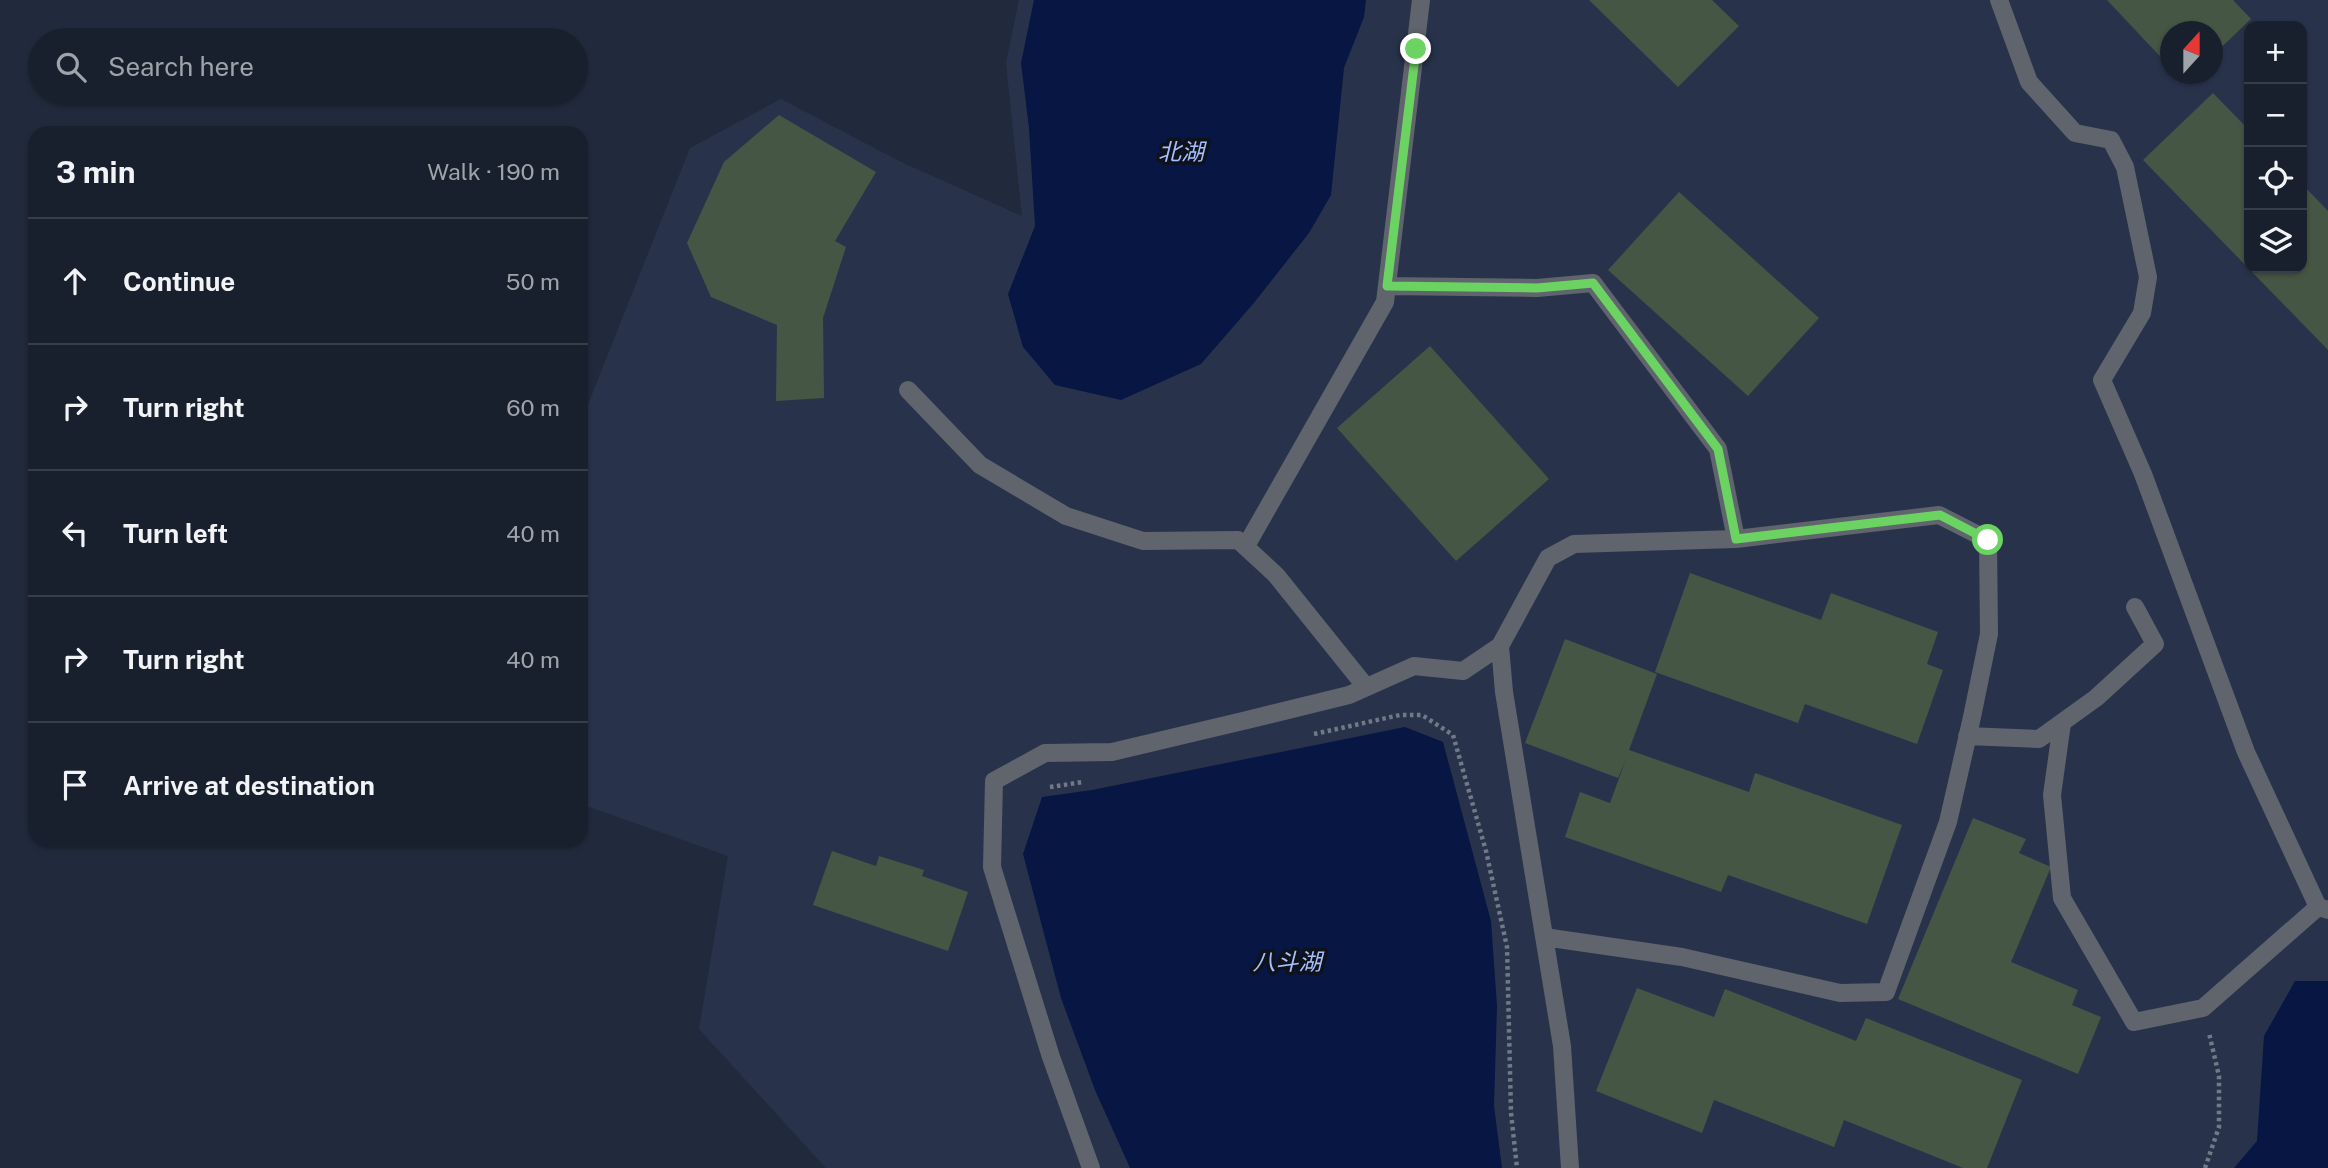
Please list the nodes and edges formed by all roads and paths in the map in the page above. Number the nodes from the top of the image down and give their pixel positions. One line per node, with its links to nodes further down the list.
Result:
1 (1421, 0): 3 (lane)
2 (1999, 0): 15 (lane)
3 (1387, 286): 5 (lane); 6 (lane)
4 (908, 390): 6 (lane)
5 (1736, 539): 8 (lane); 12 (lane)
6 (1246, 546): 9 (lane)
7 (2135, 607): 10 (lane)
8 (1500, 646): 9 (lane); 16 (lane)
9 (1366, 687): 18 (lane)
10 (2062, 723): 12 (lane); 17 (lane)
11 (1311, 735): 19 (path)
12 (1967, 736): 16 (lane)
13 (1095, 780): 14 (path)
14 (1050, 787)
15 (2323, 909): 17 (lane)
16 (1544, 936): 20 (lane)
17 (2203, 1008): 21 (path)
18 (1091, 1168)
19 (1517, 1168)
20 (1570, 1168)
21 (2204, 1168)

